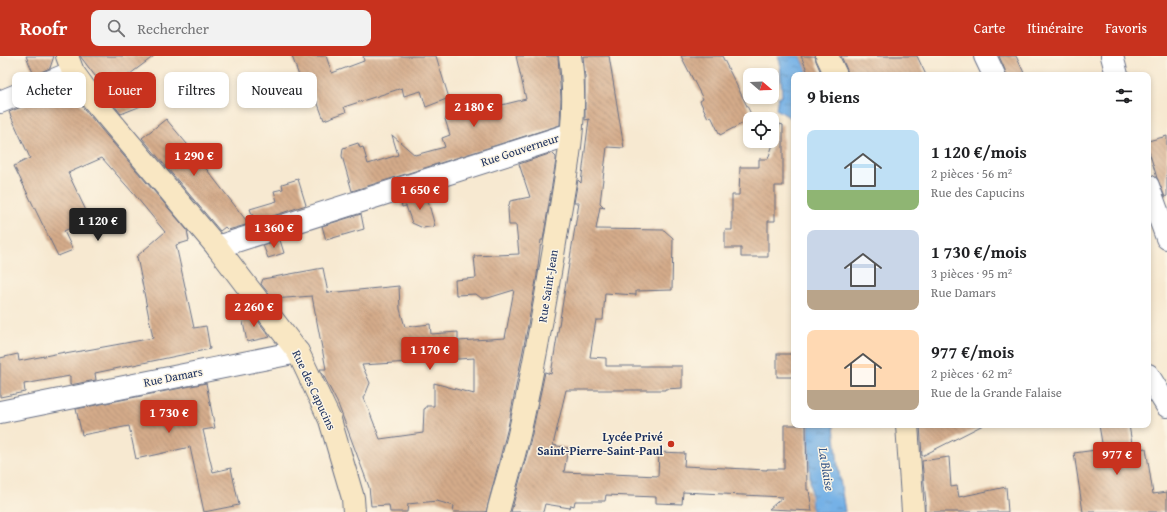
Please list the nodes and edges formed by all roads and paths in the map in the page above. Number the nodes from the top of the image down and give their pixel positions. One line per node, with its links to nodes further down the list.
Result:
1 (570, 56): 10 (street, Rue Saint-Jean)
2 (827, 56): 6 (street)
3 (985, 56): 7 (street)
4 (1112, 56): 8 (street)
5 (70, 64): 9 (street); 13 (street, Rue des Capucins)
6 (835, 72)
7 (993, 72)
8 (1116, 72)
9 (0, 102)
10 (571, 134): 13 (street, Rue Gouverneur); 20 (street, Rue Saint-Jean)
11 (1151, 194): 12 (street)
12 (1167, 238)
13 (217, 247): 14 (street, Rue des Capucins)
14 (298, 352): 17 (street, Rue Damars); 19 (street, Rue des Capucins)
15 (1151, 380): 16 (street)
16 (1167, 406)
17 (0, 412)
18 (907, 428): 21 (street)
19 (354, 512)
20 (498, 512)
21 (913, 512)

